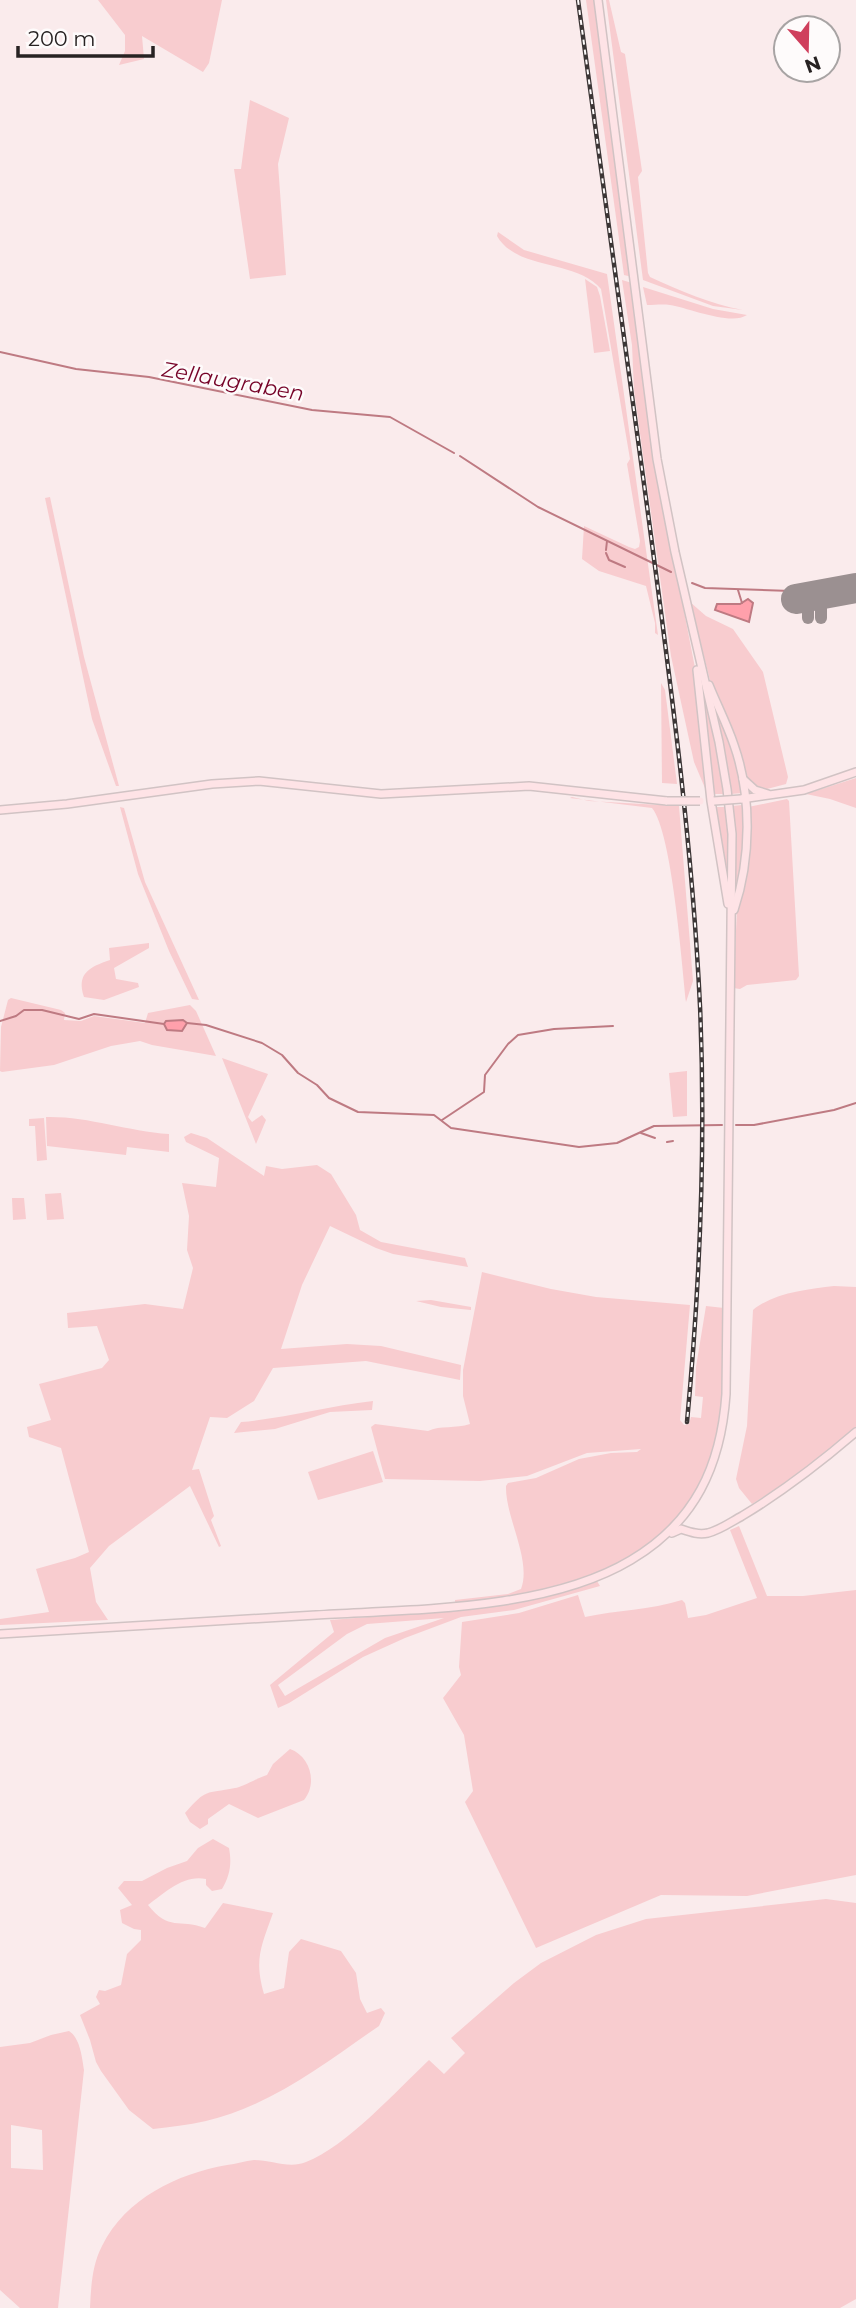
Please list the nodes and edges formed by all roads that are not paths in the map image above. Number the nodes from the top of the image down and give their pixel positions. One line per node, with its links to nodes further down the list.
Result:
1 (598, 0): 2 (main road)
2 (691, 624): 3 (main road); 8 (main road)
3 (696, 649): 5 (main road); 10 (main road)
4 (856, 774): 6 (main road)
5 (743, 779): 6 (main road); 7 (main road)
6 (775, 795): 7 (main road)
7 (743, 799): 8 (main road, bridge); 10 (main road)
8 (713, 801): 9 (main road, bridge); 10 (main road)
9 (0, 810)
10 (731, 921): 12 (main road)
11 (856, 1432): 12 (main road)
12 (645, 1551): 13 (main road)
13 (0, 1634)

